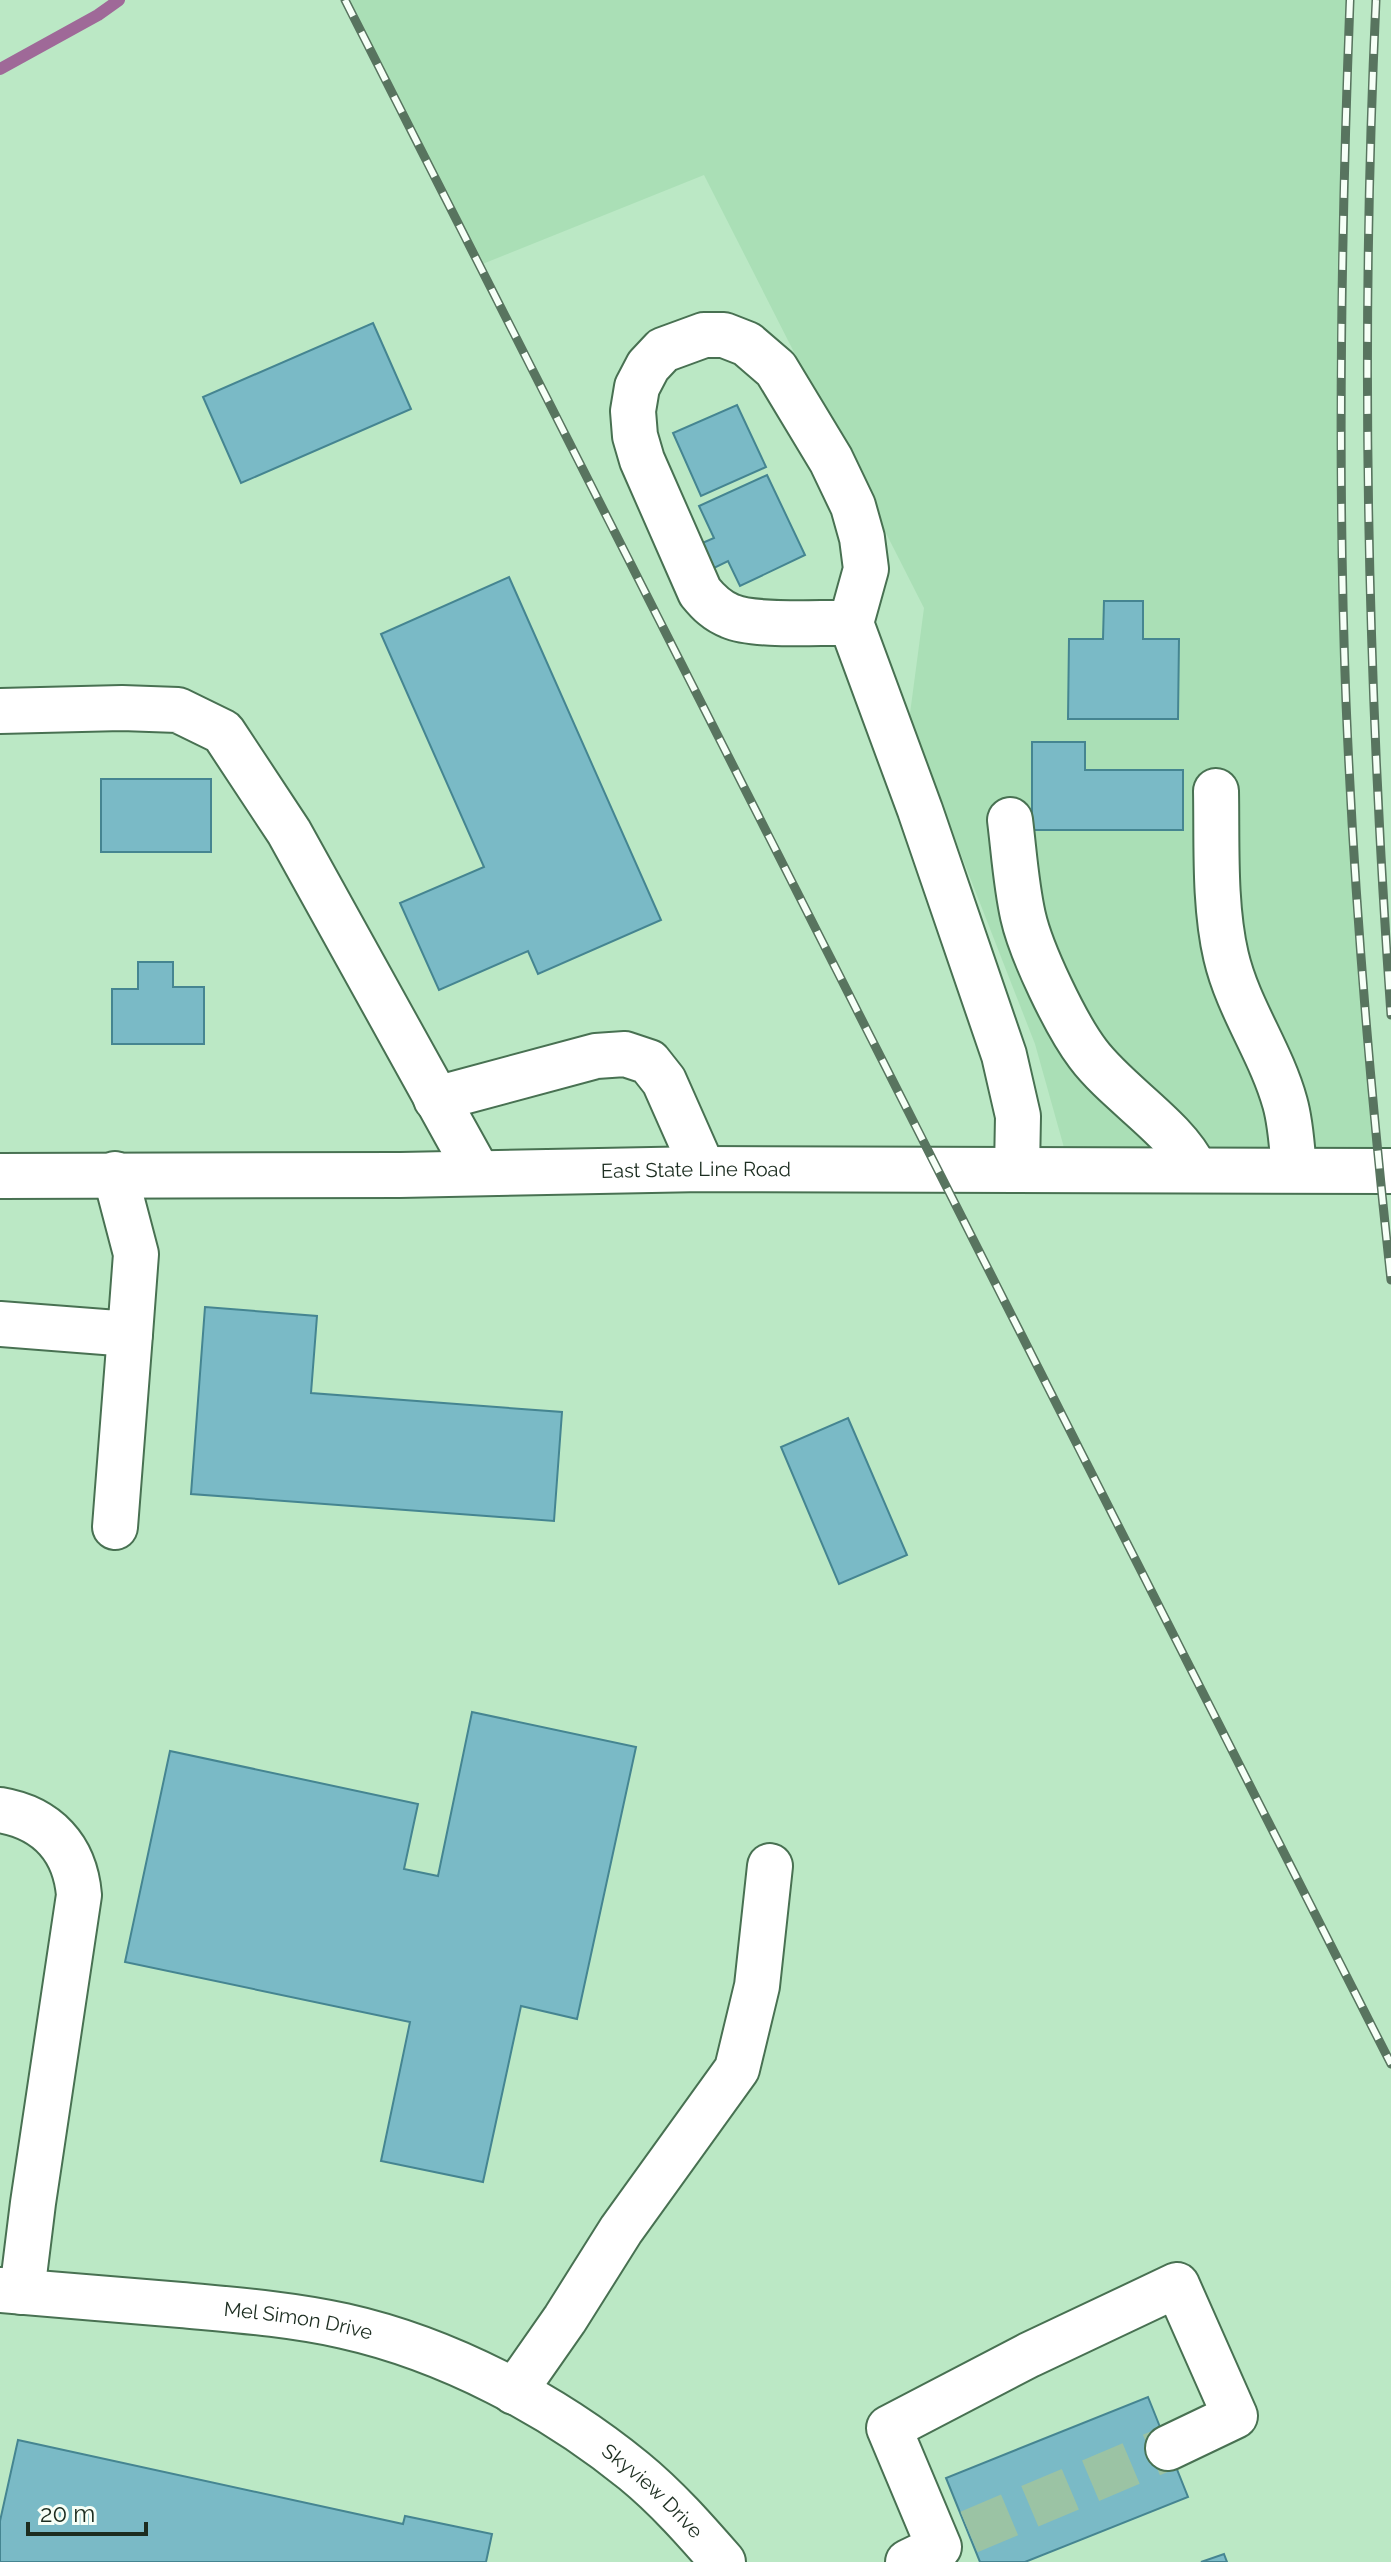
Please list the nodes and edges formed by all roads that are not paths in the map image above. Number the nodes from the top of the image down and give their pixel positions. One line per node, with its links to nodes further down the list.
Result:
1 (851, 623): 1 (street); 7 (street)
2 (0, 711): 5 (street)
3 (1216, 791): 9 (street)
4 (1010, 820): 8 (street)
5 (436, 1099): 6 (street); 11 (street)
6 (703, 1169): 7 (street, East State Line Road); 11 (street, East State Line Road)
7 (1017, 1169): 8 (street, East State Line Road)
8 (1195, 1169): 9 (street, East State Line Road)
9 (1294, 1170): 10 (street, East State Line Road)
10 (1391, 1171)
11 (478, 1173): 12 (street, East State Line Road)
12 (115, 1174): 13 (street, East State Line Road); 15 (street)
13 (0, 1176)
14 (0, 1324): 15 (street)
15 (130, 1334): 16 (street)
16 (115, 1527)
17 (0, 1810): 19 (street)
18 (770, 1866): 20 (street)
19 (11, 2291): 20 (street, Mel Simon Drive)
20 (514, 2392): 21 (street, Mel Simon Drive)
21 (574, 2428): 24 (street, Skyview Drive)
22 (1168, 2448): 23 (street)
23 (939, 2547)
24 (723, 2562)

